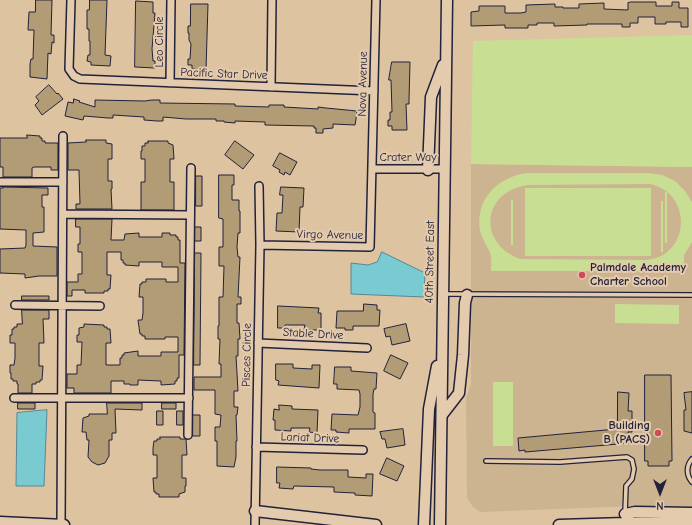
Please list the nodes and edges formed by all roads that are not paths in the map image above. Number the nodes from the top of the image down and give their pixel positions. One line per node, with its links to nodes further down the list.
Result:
1 (71, 0): 7 (street, Pacific Star Drive)
2 (171, 0): 7 (street, Leo Circle)
3 (272, 0): 8 (street)
4 (376, 0): 9 (street, Nova Avenue)
5 (447, 0): 6 (main road, 40th Street East)
6 (446, 58): 13 (main road, 40th Street East); 14 (main road)
7 (170, 83): 8 (street, Pacific Star Drive)
8 (271, 87): 9 (street, Pacific Star Drive)
9 (374, 91): 12 (street, Nova Avenue)
10 (63, 136): 16 (street)
11 (191, 168): 19 (street)
12 (372, 169): 14 (street, Crater Way); 20 (street, Virgo Avenue)
13 (445, 169): 14 (street, Crater Way); 21 (main road, 40th Street East)
14 (428, 170)
15 (0, 182): 16 (street)
16 (63, 182): 18 (street)
17 (259, 186): 20 (street, Pisces Circle)
18 (63, 214): 19 (street); 25 (street)
19 (190, 215): 32 (street)
20 (260, 245): 28 (street, Pisces Circle)
21 (443, 294): 22 (lane); 27 (main road, 40th Street East)
22 (467, 294): 23 (lane); 33 (main road)
23 (692, 295)
24 (15, 305): 25 (street)
25 (62, 305): 26 (street); 31 (street)
26 (100, 306)
27 (442, 340): 33 (main road, 40th Street East); 48 (main road)
28 (258, 343): 29 (street, Stable Drive); 35 (street, Pisces Circle)
29 (367, 348)
30 (14, 398): 31 (street)
31 (62, 398): 32 (street); 45 (street)
32 (189, 398): 34 (street)
33 (442, 415): 49 (main road, 40th Street East)
34 (188, 435)
35 (256, 447): 36 (street, Lariat Drive); 40 (street, Pisces Circle)
36 (363, 450)
37 (692, 459): 39 (lane)
38 (486, 462): 42 (lane)
39 (692, 482)
40 (255, 511): 46 (street, Pisces Circle); 47 (main road)
41 (692, 513): 42 (main road)
42 (625, 519): 43 (main road); 50 (main road)
43 (692, 521)
44 (0, 522): 45 (main road)
45 (63, 525)
46 (255, 525)
47 (376, 525)
48 (424, 525)
49 (440, 525)
50 (559, 525)

